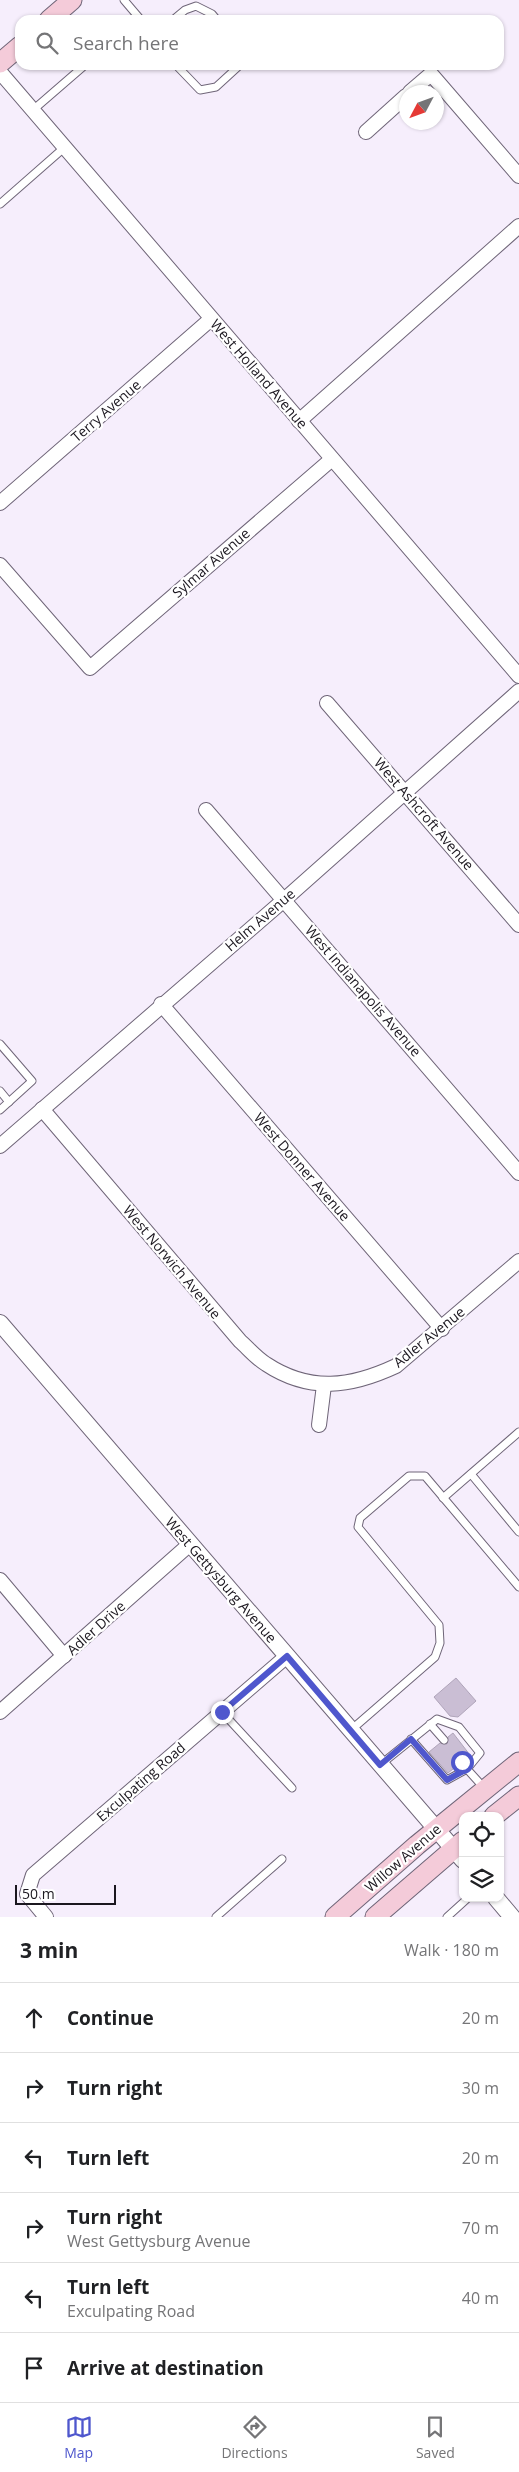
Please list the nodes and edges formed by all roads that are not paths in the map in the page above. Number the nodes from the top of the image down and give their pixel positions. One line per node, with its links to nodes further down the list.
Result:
1 (124, 0): 2 (lane)
2 (137, 15)
3 (179, 15): 4 (lane)
4 (213, 15)
5 (15, 50): 6 (main road)
6 (0, 63)
7 (79, 70): 15 (lane)
8 (181, 70): 9 (lane)
9 (235, 70)
10 (0, 72): 15 (street, West Holland Avenue)
11 (418, 85): 12 (street)
12 (440, 85)
13 (444, 89): 18 (street)
14 (399, 102): 16 (street)
15 (33, 110): 17 (street, West Holland Avenue)
16 (366, 132)
17 (65, 147): 19 (lane); 21 (street, West Holland Avenue)
18 (519, 176)
19 (0, 204)
20 (519, 226): 22 (street)
21 (211, 319): 22 (street, West Holland Avenue); 24 (street, Terry Avenue)
22 (299, 421): 23 (street, West Holland Avenue)
23 (332, 459): 25 (street, Sylmar Avenue); 26 (street, West Holland Avenue)
24 (0, 503)
25 (0, 565)
26 (519, 676)
27 (519, 692): 29 (street, Helm Avenue)
28 (327, 703): 29 (street, West Ashcroft Avenue)
29 (405, 792): 31 (street, Helm Avenue); 32 (street, West Ashcroft Avenue)
30 (206, 810): 31 (street, West Indianapolis Avenue)
31 (284, 900): 33 (street, Helm Avenue); 40 (street, West Indianapolis Avenue)
32 (519, 924)
33 (162, 1004): 37 (street, Helm Avenue); 43 (street, West Donner Avenue)
34 (0, 1044): 36 (lane)
35 (0, 1091): 36 (lane)
36 (9, 1102): 38 (lane)
37 (42, 1109): 39 (street, Helm Avenue); 44 (street, West Norwich Avenue)
38 (0, 1110)
39 (2, 1140)
40 (519, 1173)
41 (519, 1261): 43 (street, Adler Avenue)
42 (0, 1323): 50 (street, West Gettysburg Avenue)
43 (442, 1329): 44 (street, Adler Avenue)
44 (324, 1385): 45 (street)
45 (319, 1425)
46 (519, 1432): 47 (lane)
47 (471, 1474): 48 (lane); 49 (lane)
48 (443, 1498): 52 (lane); 58 (lane)
49 (519, 1532)
50 (190, 1544): 53 (street, Adler Drive); 54 (street, West Gettysburg Avenue)
51 (0, 1580): 53 (street)
52 (519, 1587)
53 (64, 1656): 55 (street, Adler Drive)
54 (287, 1656): 56 (street, Exculpating Road); 58 (street, West Gettysburg Avenue)
55 (0, 1712)
56 (222, 1712): 65 (lane); 75 (street, Exculpating Road)
57 (430, 1724): 59 (lane); 60 (lane); 64 (lane)
58 (351, 1730): 63 (street, West Gettysburg Avenue)
59 (411, 1739): 63 (lane); 64 (lane)
60 (444, 1740)
61 (462, 1762): 64 (lane)
62 (519, 1762): 66 (main road, Willow Avenue)
63 (380, 1765): 69 (street, West Gettysburg Avenue)
64 (467, 1769): 66 (lane)
65 (292, 1788)
66 (485, 1790): 69 (main road, Willow Avenue)
67 (519, 1796): 68 (main road)
68 (499, 1812)
69 (436, 1829): 70 (street, West Gettysburg Avenue); 77 (main road, Willow Avenue)
70 (459, 1849)
71 (459, 1851): 78 (main road, Willow Avenue)
72 (282, 1859): 76 (lane)
73 (464, 1902): 79 (lane)
74 (499, 1902): 80 (street)
75 (46, 1917)
76 (216, 1917)
77 (335, 1917)
78 (375, 1917)
79 (447, 1917)
80 (512, 1917)

